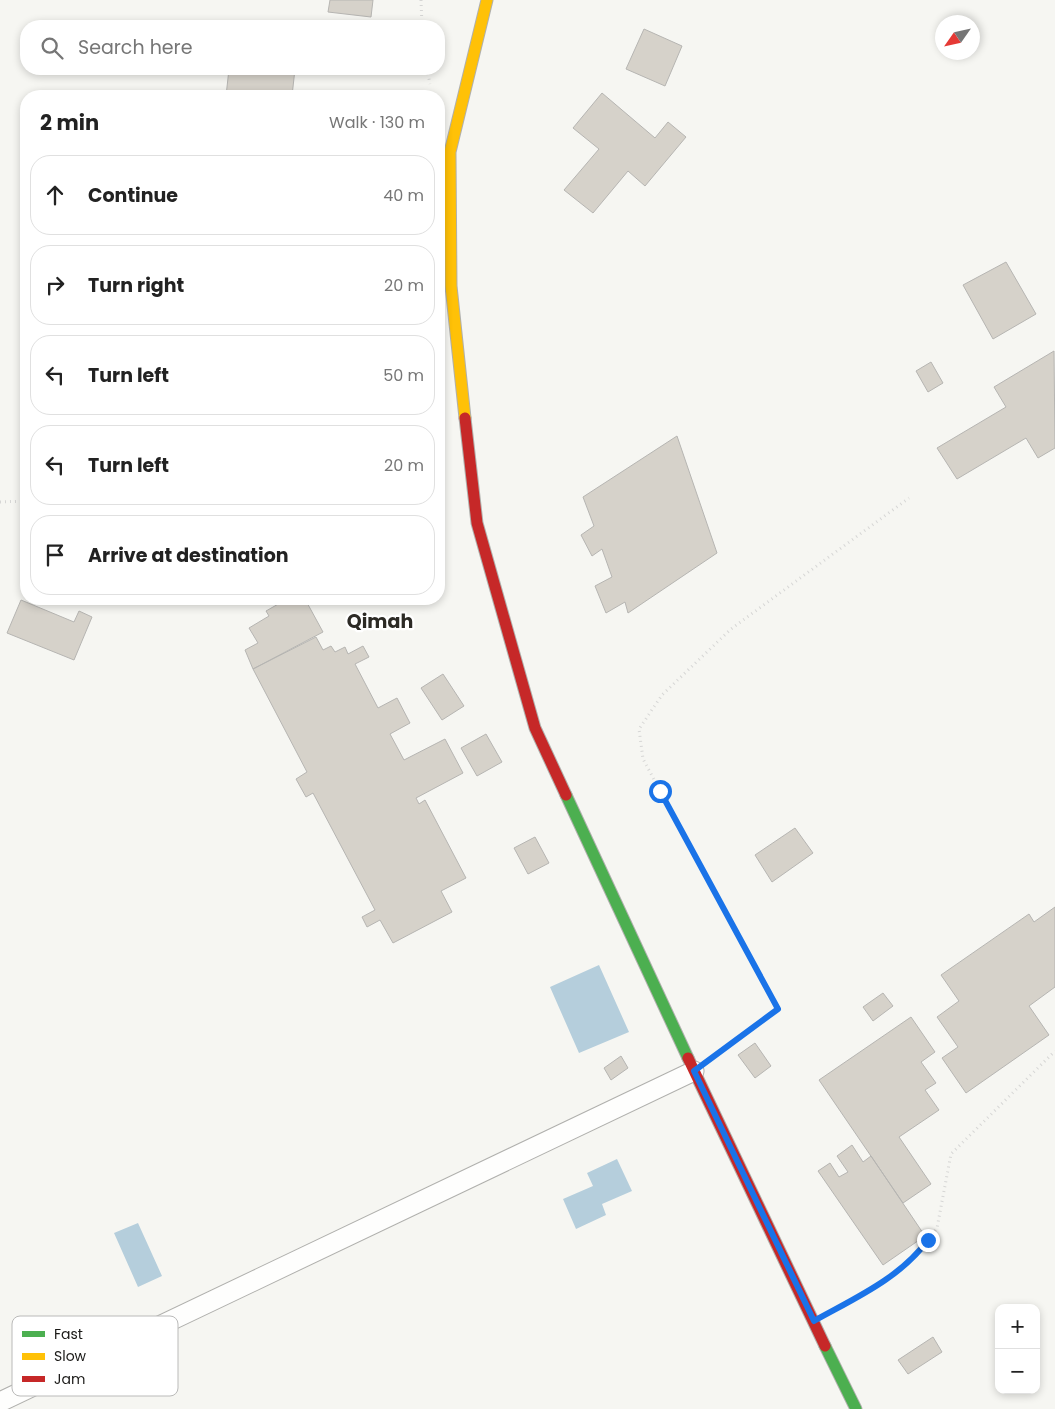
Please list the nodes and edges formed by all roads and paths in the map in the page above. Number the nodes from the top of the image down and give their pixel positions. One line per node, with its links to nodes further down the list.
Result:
1 (421, 0): 3 (path)
2 (487, 0): 8 (main road)
3 (422, 20)
4 (909, 498): 8 (path)
5 (20, 500): 6 (path)
6 (0, 502)
7 (1055, 1051): 10 (path)
8 (694, 1071): 9 (lane); 10 (main road)
9 (178, 1317)
10 (814, 1321): 13 (main road)
11 (13, 1396): 12 (lane)
12 (0, 1402)
13 (856, 1409)

